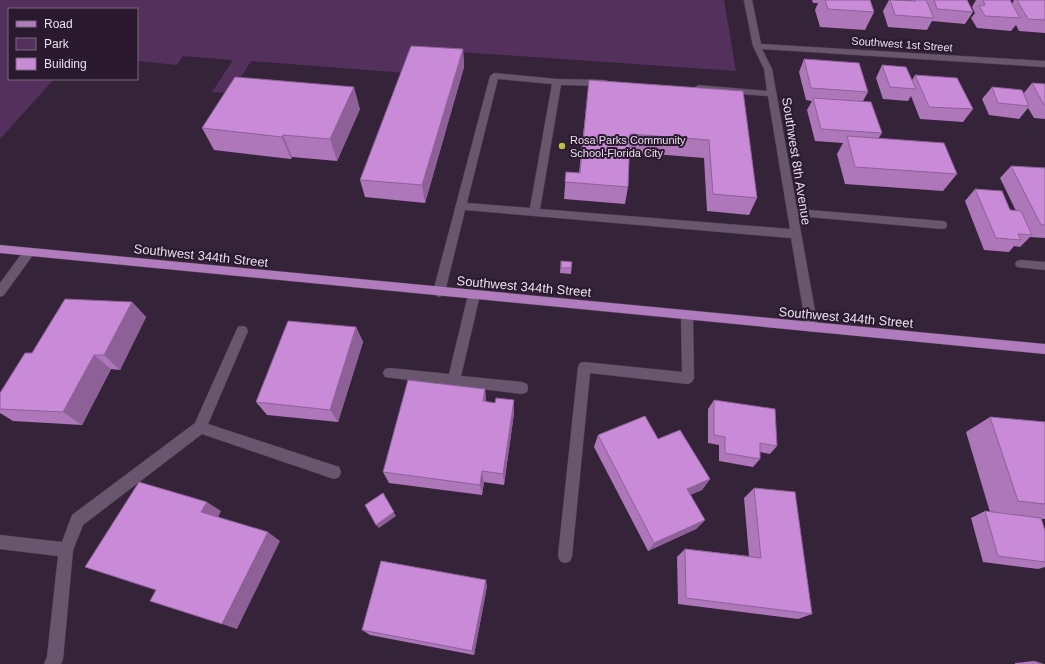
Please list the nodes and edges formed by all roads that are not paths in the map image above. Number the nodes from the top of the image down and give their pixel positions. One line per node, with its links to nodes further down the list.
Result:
1 (748, 0): 2 (street, Southwest 8th Avenue)
2 (757, 46): 3 (street, Southwest 1st Street); 7 (street, Southwest 8th Avenue)
3 (1045, 64)
4 (557, 82): 5 (street); 8 (street); 9 (street)
5 (618, 84)
6 (687, 88): 7 (street)
7 (772, 94): 10 (street, Southwest 8th Avenue)
8 (460, 206): 9 (street); 18 (street)
9 (534, 212): 12 (street)
10 (792, 212): 11 (street); 12 (street, Southwest 8th Avenue)
11 (942, 225)
12 (796, 234): 21 (street, Southwest 8th Avenue)
13 (0, 250): 14 (main road, Southwest 344th Street)
14 (29, 252): 17 (street); 18 (main road, Southwest 344th Street)
15 (1021, 264): 16 (street)
16 (1045, 266)
17 (0, 292)
18 (439, 292): 19 (main road, Southwest 344th Street)
19 (474, 295): 20 (main road, Southwest 344th Street); 25 (street)
20 (687, 316): 21 (main road, Southwest 344th Street); 31 (street)
21 (812, 327): 23 (main road, Southwest 344th Street)
22 (242, 330): 27 (street)
23 (1045, 349)
24 (389, 373): 25 (street)
25 (454, 380): 26 (street)
26 (522, 388)
27 (200, 427): 28 (street); 30 (street)
28 (334, 472)
29 (0, 542): 30 (street)
30 (66, 550): 32 (street)
31 (565, 556)
32 (52, 664)

